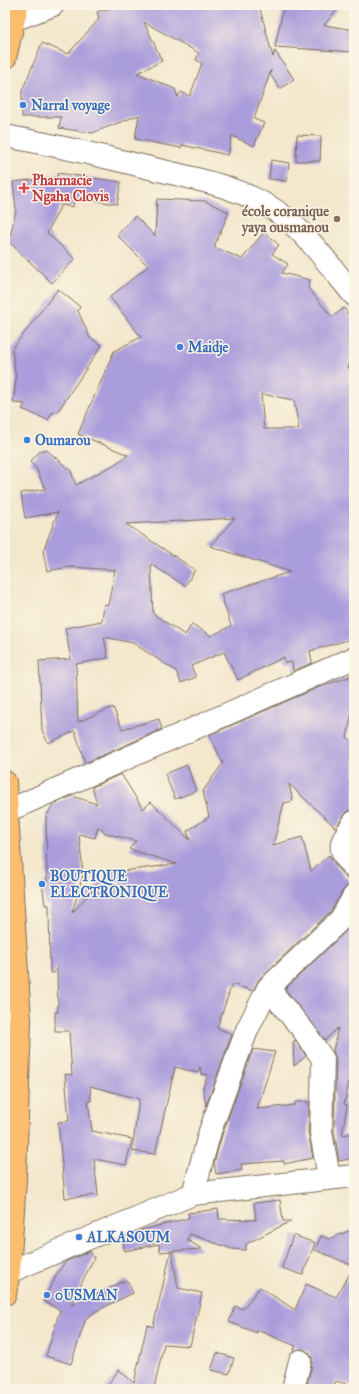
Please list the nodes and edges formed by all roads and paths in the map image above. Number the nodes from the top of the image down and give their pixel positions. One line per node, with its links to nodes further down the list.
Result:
1 (52, 5): 2 (street)
2 (12, 16): 3 (main road)
3 (5, 58)
4 (5, 136): 5 (street)
5 (350, 282)
6 (354, 658): 8 (street)
7 (5, 782): 8 (main road)
8 (7, 811): 13 (main road)
9 (354, 822): 10 (street)
10 (354, 868)
11 (354, 896): 12 (street)
12 (268, 988): 15 (street); 16 (street)
13 (12, 1017): 17 (main road)
14 (354, 1176): 15 (street)
15 (329, 1178): 16 (street)
16 (194, 1194): 17 (street)
17 (9, 1272): 18 (main road)
18 (5, 1294)
19 (300, 1361): 20 (street)
20 (293, 1389)

